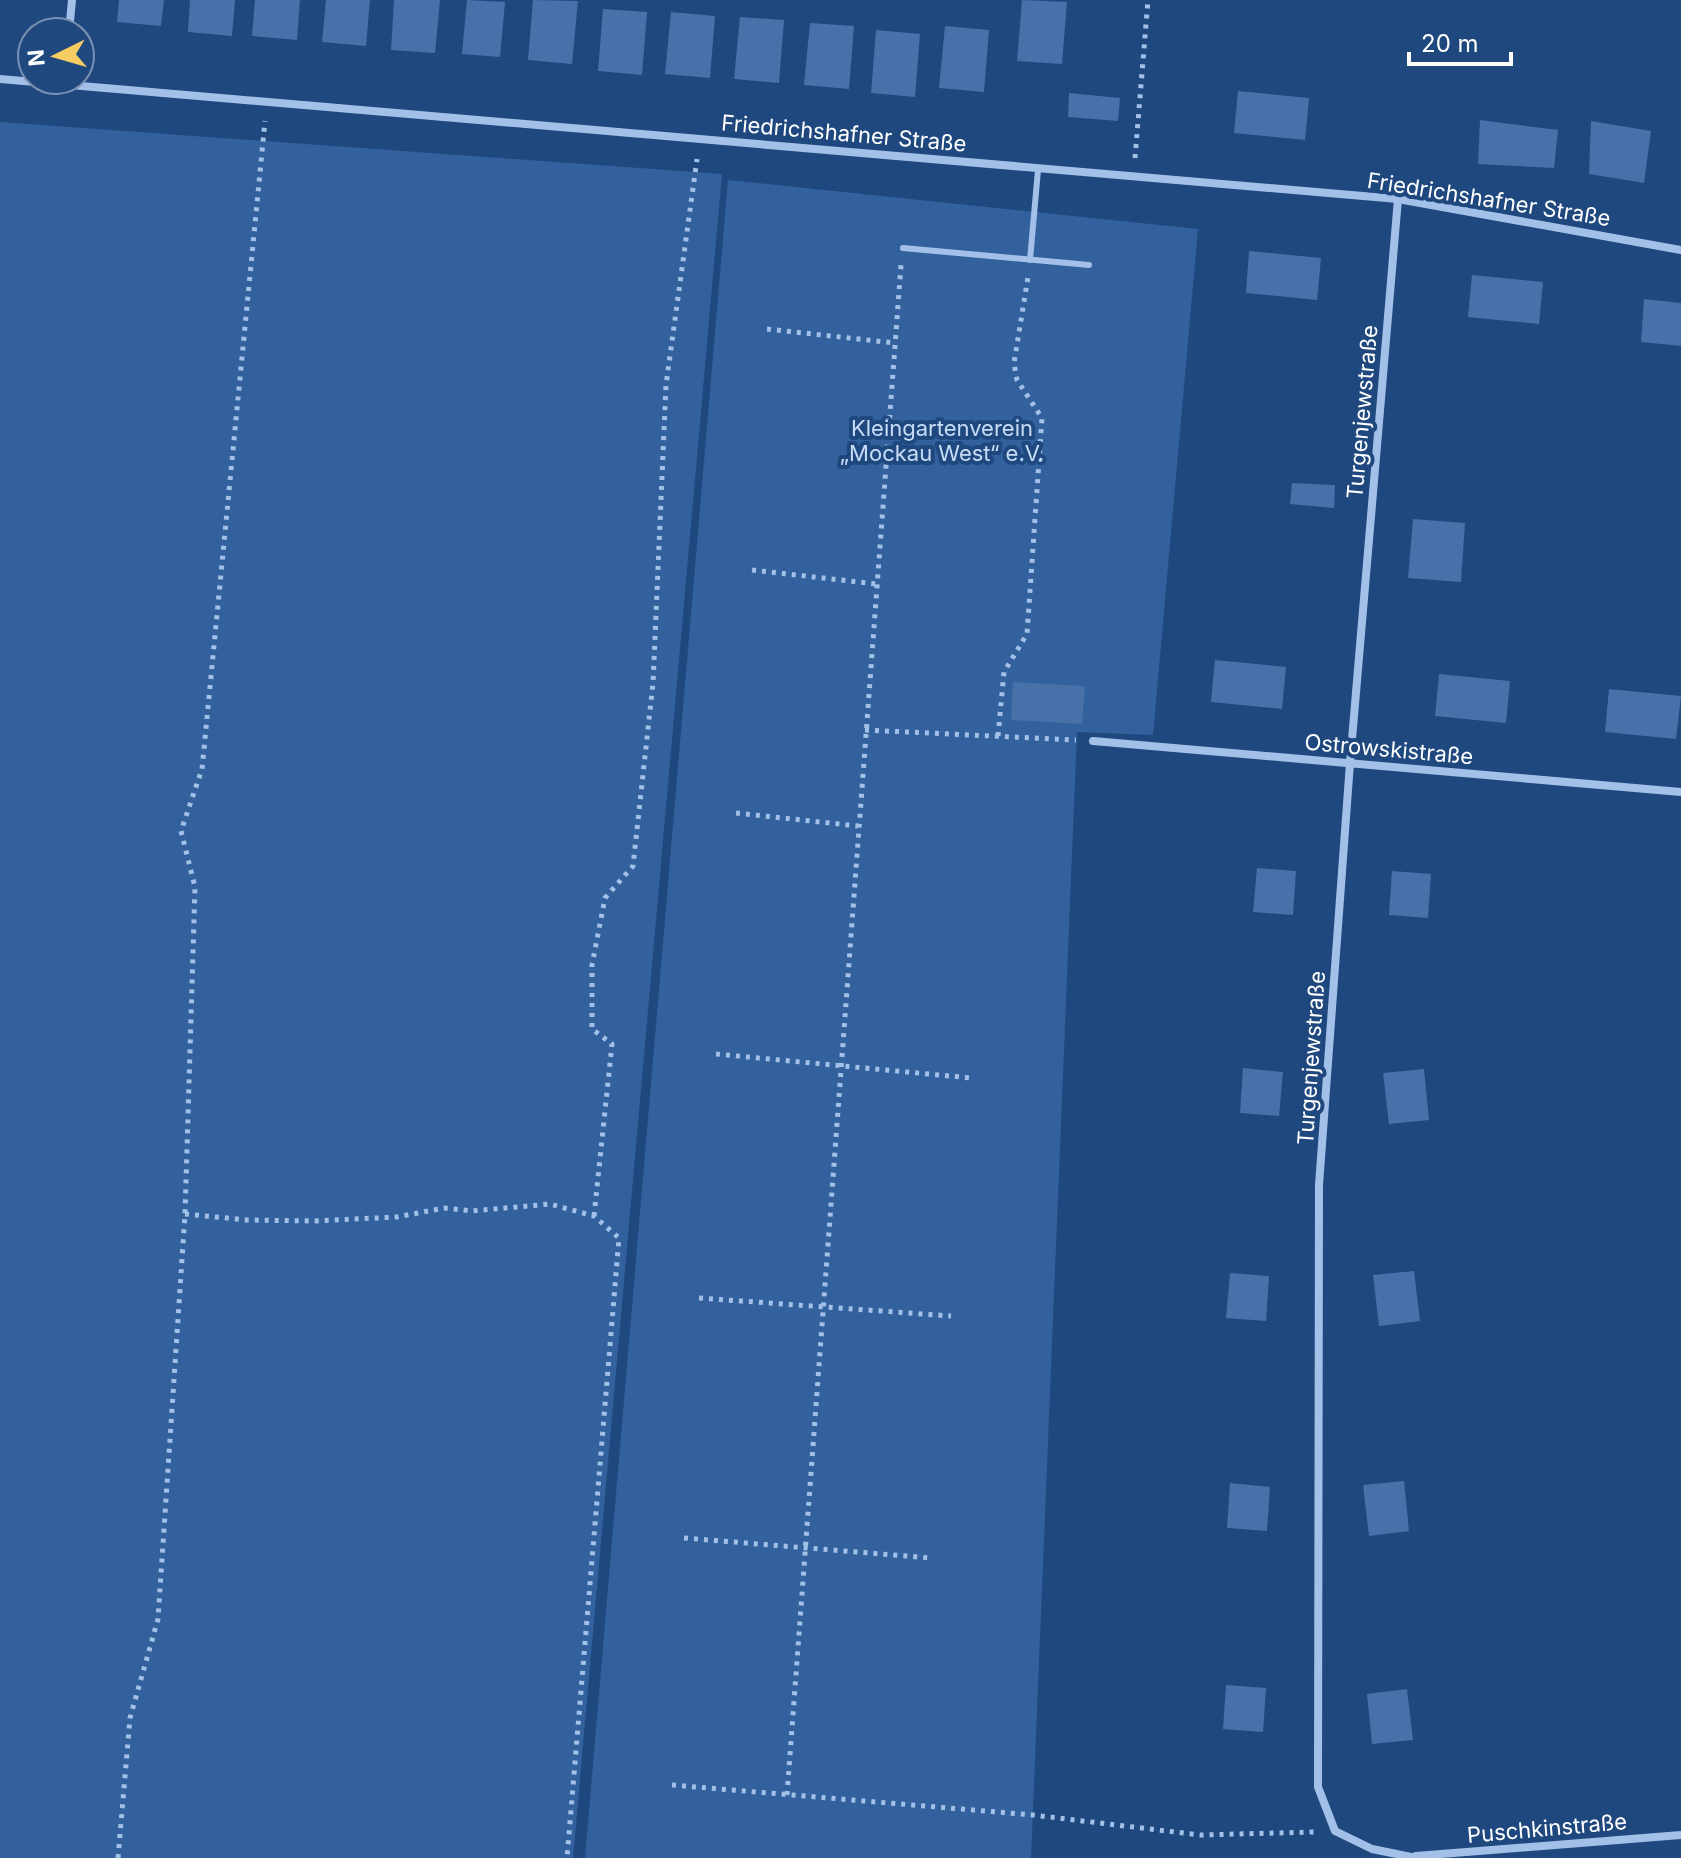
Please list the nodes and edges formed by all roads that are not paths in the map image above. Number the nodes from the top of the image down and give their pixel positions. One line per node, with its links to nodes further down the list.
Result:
1 (96, 85): 2 (street, Friedrichshafner Straße)
2 (1038, 170): 3 (street, Friedrichshafner Straße); 6 (lane)
3 (1398, 199): 5 (street, Friedrichshafner Straße); 9 (street, Turgenjewstraße)
4 (903, 248): 6 (lane)
5 (1681, 250)
6 (1030, 260): 7 (lane)
7 (1089, 265)
8 (1093, 741): 9 (street, Ostrowskistraße)
9 (1350, 763): 10 (street, Ostrowskistraße); 12 (street, Turgenjewstraße)
10 (1681, 792)
11 (1681, 1835): 12 (street, Puschkinstraße)
12 (1416, 1857)

